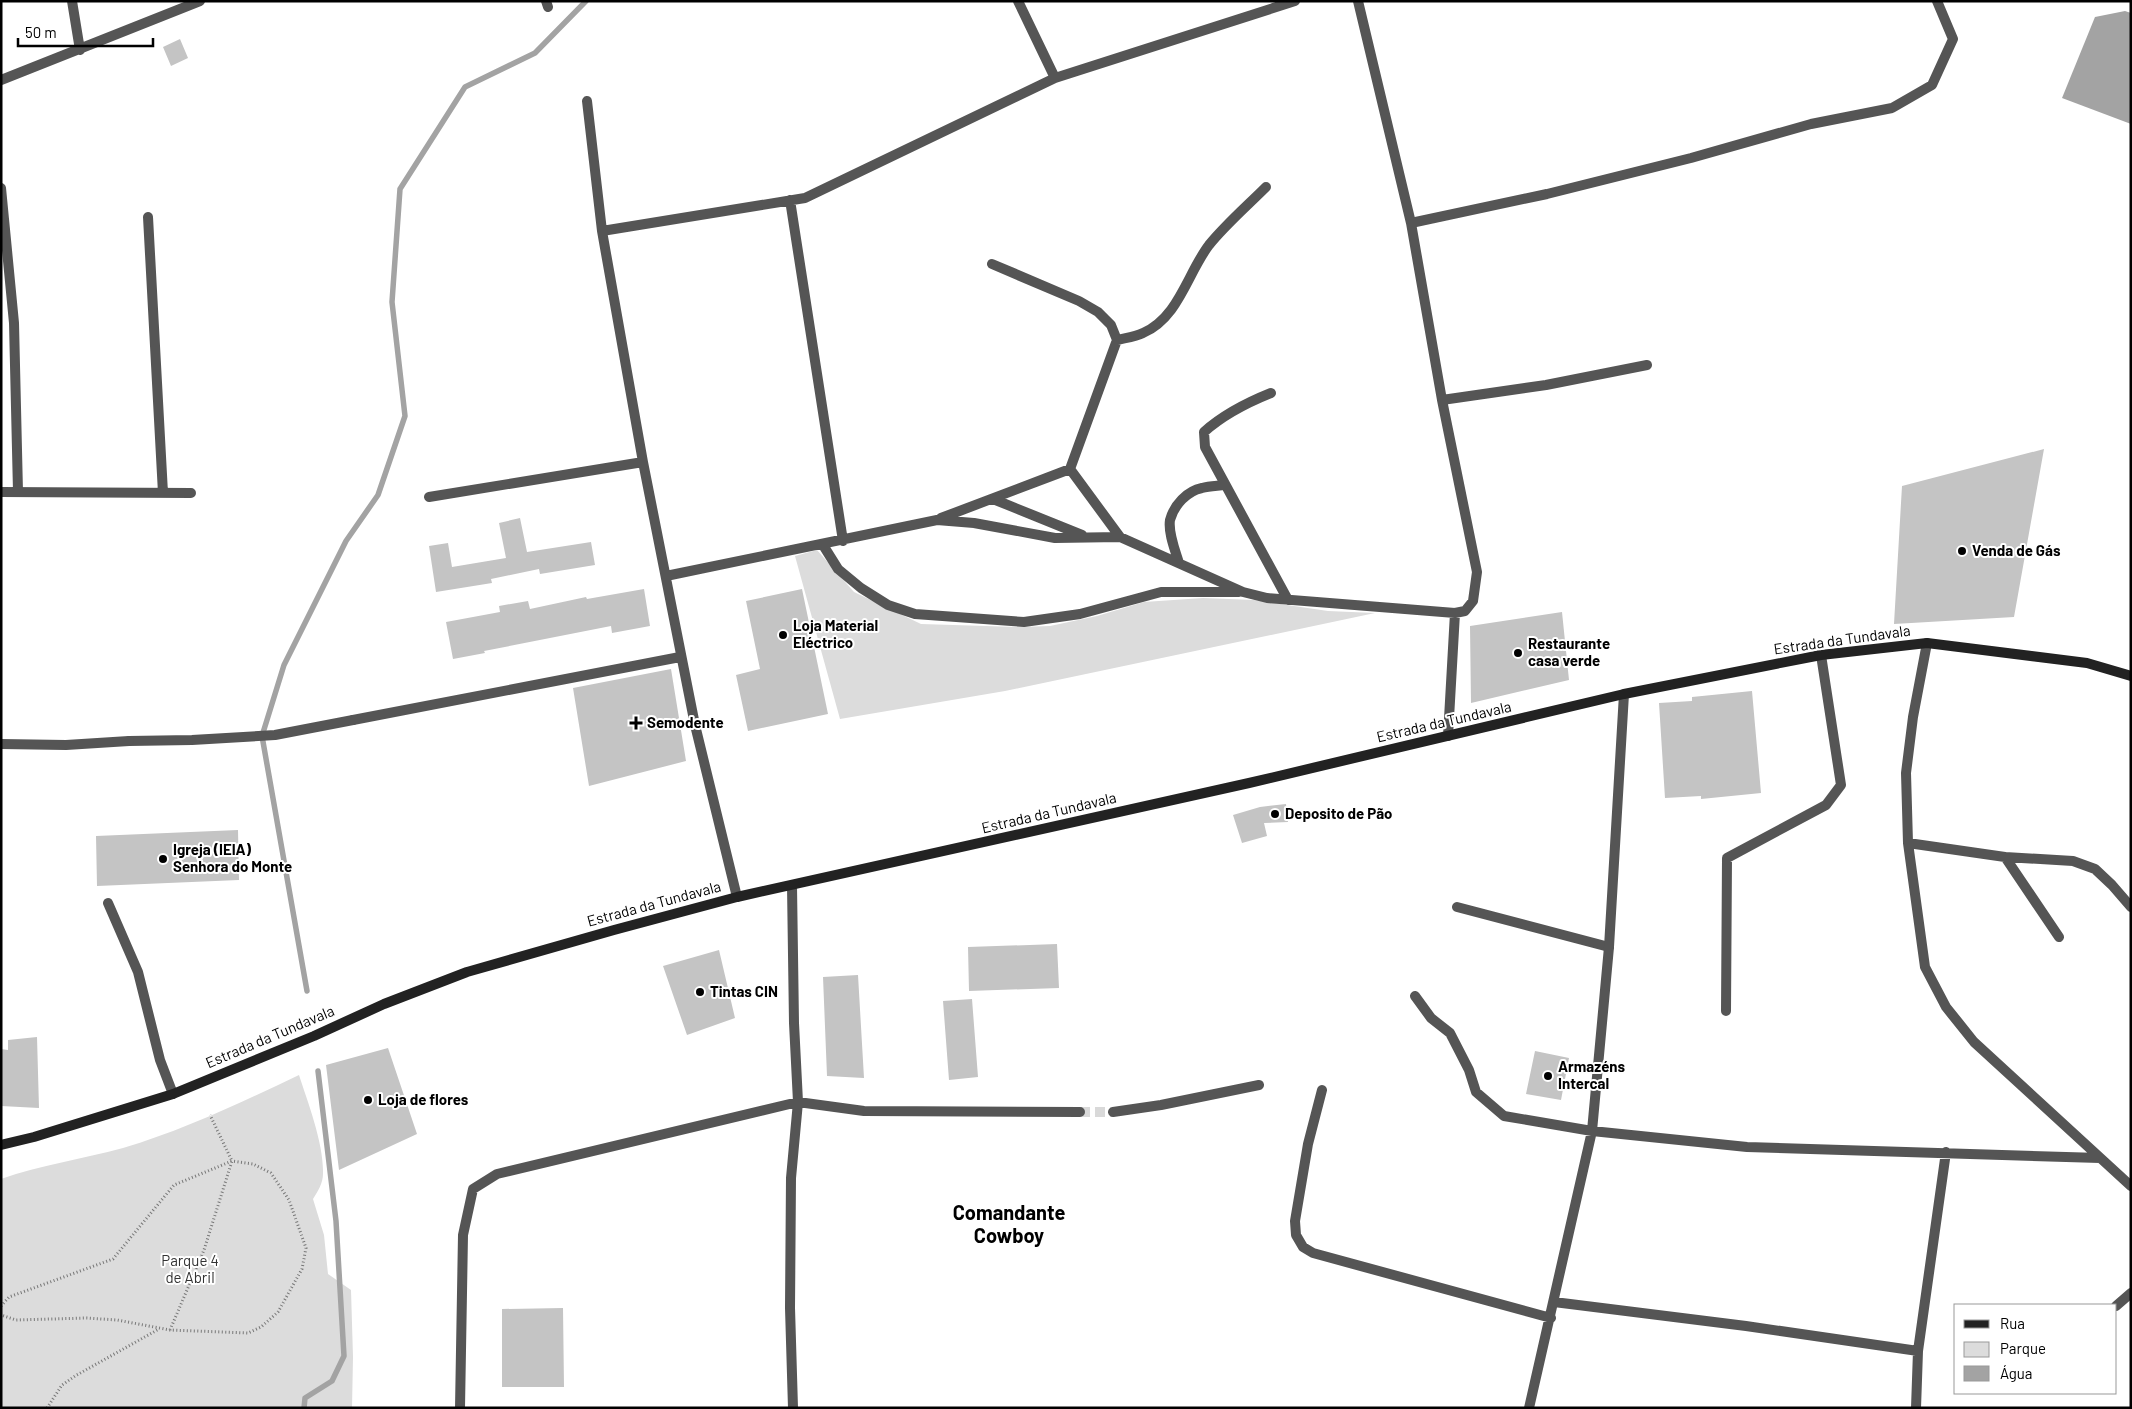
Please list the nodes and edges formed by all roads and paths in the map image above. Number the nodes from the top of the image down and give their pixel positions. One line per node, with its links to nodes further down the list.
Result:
1 (72, 1): 7 (street)
2 (200, 1): 7 (street)
3 (1018, 1): 8 (street)
4 (1295, 1): 8 (street)
5 (1358, 1): 15 (street)
6 (1937, 1): 15 (street)
7 (80, 50): 9 (street)
8 (1055, 78): 13 (street)
9 (1, 80)
10 (587, 101): 16 (street)
11 (1266, 187): 18 (street)
12 (1, 188): 26 (street)
13 (790, 200): 16 (street); 34 (street)
14 (148, 217): 27 (street)
15 (1411, 223): 21 (street)
16 (602, 231): 22 (street)
17 (992, 264): 18 (street)
18 (1117, 340): 23 (street)
19 (1647, 365): 21 (street)
20 (1271, 393): 24 (street)
21 (1442, 400): 40 (street)
22 (643, 462): 29 (street); 37 (street)
23 (1070, 469): 30 (street); 33 (street)
24 (1225, 485): 36 (street); 39 (street)
25 (1, 492): 26 (street)
26 (18, 492): 27 (street)
27 (163, 493): 28 (street)
28 (191, 493)
29 (429, 497)
30 (993, 499): 31 (street); 32 (street)
31 (937, 520): 32 (street); 34 (street)
32 (1088, 537): 33 (street)
33 (1120, 537): 36 (street)
34 (843, 541): 35 (street)
35 (823, 544): 37 (street); 38 (street)
36 (1178, 563): 38 (street)
37 (666, 576): 43 (street)
38 (1243, 592): 39 (street)
39 (1288, 600): 40 (street)
40 (1455, 613): 46 (street)
41 (1927, 644): 42 (main road, Estrada da Tundavala); 44 (main road, Estrada da Tundavala); 48 (street)
42 (1821, 656): 45 (main road, Estrada da Tundavala); 58 (street)
43 (680, 657): 47 (street); 51 (street)
44 (2131, 676)
45 (1624, 694): 46 (main road, Estrada da Tundavala); 56 (street)
46 (1448, 736): 50 (main road, Estrada da Tundavala)
47 (1, 744)
48 (1908, 843): 49 (street); 69 (street)
49 (2005, 857): 54 (street); 55 (street)
50 (792, 886): 51 (main road, Estrada da Tundavala); 62 (street)
51 (737, 897): 61 (main road, Estrada da Tundavala)
52 (108, 903): 61 (street)
53 (1457, 907): 56 (street)
54 (2131, 907)
55 (2059, 937)
56 (1610, 947): 66 (street)
57 (1415, 996): 66 (street)
58 (1726, 1011)
59 (1259, 1085): 64 (street)
60 (1322, 1090): 77 (street)
61 (172, 1094): 67 (main road, Estrada da Tundavala)
62 (798, 1102): 63 (street); 82 (street); 83 (street)
63 (1080, 1112)
64 (1113, 1112)
65 (210, 1116): 70 (path)
66 (1592, 1131): 68 (street); 73 (street)
67 (1, 1145)
68 (1946, 1152): 69 (street); 80 (street)
69 (2100, 1158): 71 (street)
70 (232, 1161): 75 (path); 79 (path); 79 (path)
71 (2131, 1186)
72 (2131, 1293): 74 (street)
73 (1554, 1302): 77 (street); 80 (street)
74 (2117, 1305)
75 (1, 1306)
76 (1, 1315): 78 (path)
77 (1551, 1318): 84 (street)
78 (160, 1329): 79 (path); 81 (path)
79 (170, 1330)
80 (1918, 1351): 85 (street)
81 (47, 1408)
82 (460, 1408)
83 (793, 1408)
84 (1529, 1408)
85 (1916, 1408)

